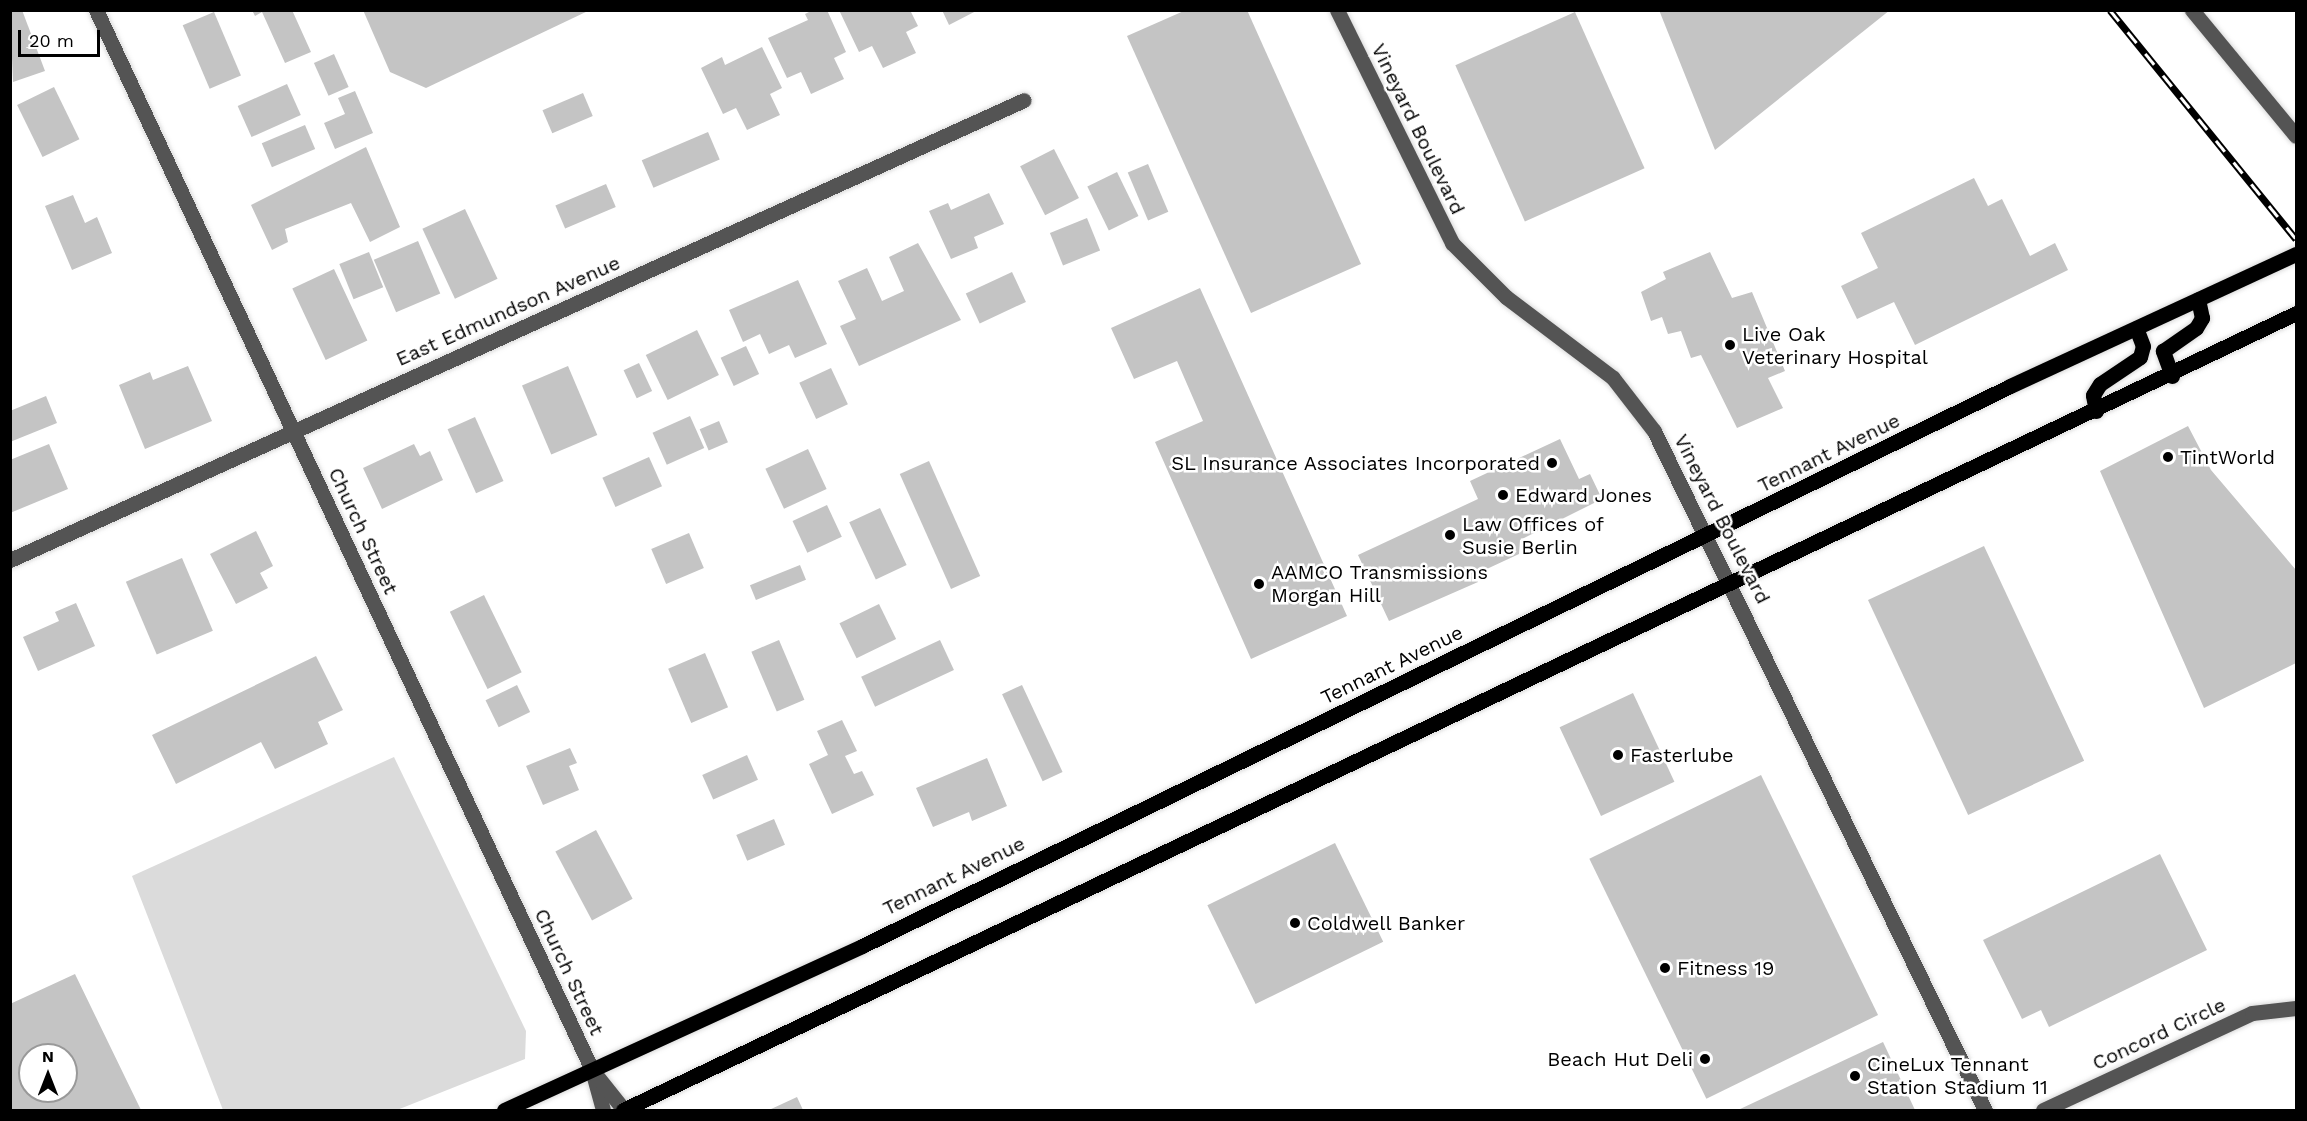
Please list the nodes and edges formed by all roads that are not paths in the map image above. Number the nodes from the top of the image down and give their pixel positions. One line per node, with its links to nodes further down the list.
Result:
1 (96, 10): 12 (street, Church Street)
2 (1337, 10): 13 (street, Vineyard Boulevard)
3 (2192, 10): 5 (street)
4 (1024, 100): 12 (street, East Edmundson Avenue)
5 (2296, 136)
6 (2296, 254): 7 (main road, Tennant Avenue)
7 (2198, 299): 9 (main road, Tennant Avenue); 10 (main road)
8 (2296, 313): 10 (main road)
9 (2136, 328): 11 (main road); 13 (main road, Tennant Avenue)
10 (2172, 376): 11 (main road)
11 (2096, 411): 15 (main road)
12 (293, 432): 14 (street, East Edmundson Avenue); 17 (street, Church Street)
13 (1707, 537): 15 (street, Vineyard Boulevard); 17 (main road, Tennant Avenue)
14 (10, 560)
15 (1730, 582): 20 (main road); 21 (street, Vineyard Boulevard)
16 (2296, 1008): 22 (street, Concord Circle)
17 (592, 1070): 18 (main road, Tennant Avenue); 19 (street, Church Street); 20 (street, Church Street)
18 (504, 1110)
19 (603, 1110)
20 (624, 1110)
21 (1985, 1110)
22 (2043, 1110)

